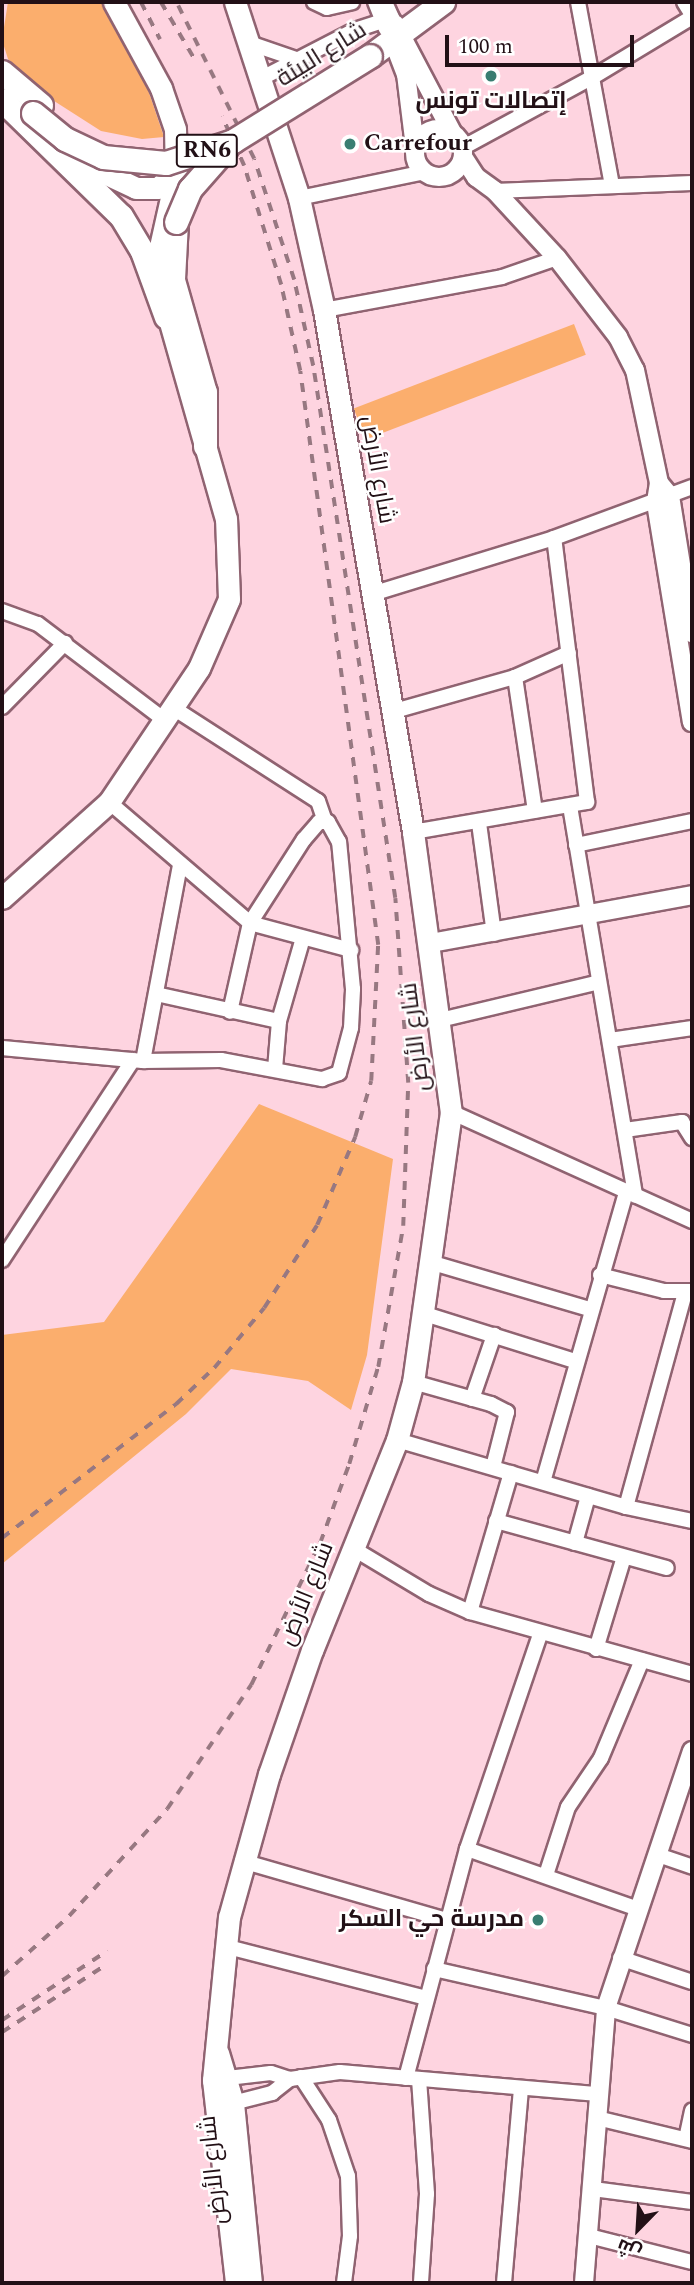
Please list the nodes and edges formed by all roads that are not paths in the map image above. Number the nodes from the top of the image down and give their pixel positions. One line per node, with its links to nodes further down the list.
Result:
1 (114, 2): 23 (main road)
2 (235, 2): 12 (main road, شارع الأرض)
3 (314, 2): 4 (street)
4 (352, 2)
5 (375, 2): 11 (street)
6 (385, 2): 11 (street)
7 (578, 2): 16 (street)
8 (684, 2): 10 (street)
9 (434, 8): 11 (main road, شارع البيئة / RN6)
10 (692, 16): 16 (street)
11 (392, 28): 13 (main road, شارع البيئة / RN6); 14 (street); 21 (street); 22 (street)
12 (249, 43): 14 (street); 17 (main road, شارع الأرض)
13 (366, 49): 19 (main road, شارع البيئة / RN6); 20 (main road, شارع البيئة / RN6, bridge)
14 (296, 59): 17 (street)
15 (5, 75): 19 (main road, شارع البيئة / RN6)
16 (593, 77): 21 (street); 28 (street)
17 (262, 78): 30 (main road, شارع الأرض)
18 (2, 100): 19 (main road)
19 (36, 116): 20 (main road, شارع البيئة / RN6, bridge); 23 (main road); 33 (main road)
20 (241, 137): 34 (main road, bridge)
21 (459, 146): 22 (street); 25 (street); 26 (street)
22 (415, 147): 24 (street)
23 (176, 171): 33 (main road)
24 (424, 172): 25 (street); 30 (street)
25 (447, 176): 26 (street)
26 (476, 177): 29 (street)
27 (692, 183): 28 (street)
28 (612, 185): 29 (street)
29 (495, 191): 31 (street)
30 (299, 198): 32 (main road, شارع الأرض)
31 (557, 258): 32 (street); 36 (street)
32 (324, 310): 38 (main road, شارع الأرض)
33 (166, 317): 34 (main road)
34 (205, 446): 46 (main road)
35 (692, 487): 36 (street)
36 (662, 494): 37 (street); 40 (street); 47 (street)
37 (554, 538): 38 (street); 42 (street)
38 (372, 594): 45 (main road, شارع الأرض)
39 (2, 611): 41 (street)
40 (692, 634)
41 (65, 643): 44 (street); 46 (street)
42 (569, 653): 43 (street); 49 (street)
43 (515, 677): 45 (street); 50 (street)
44 (2, 707)
45 (391, 712): 54 (main road, شارع الأرض)
46 (170, 715): 48 (main road); 51 (street)
47 (692, 722)
48 (109, 802): 56 (street); 58 (main road)
49 (570, 806): 50 (street); 55 (street)
50 (535, 811): 53 (street)
51 (326, 821): 60 (street); 64 (street)
52 (692, 821): 55 (street)
53 (479, 823): 54 (street); 61 (street)
54 (414, 832): 63 (main road, شارع الأرض)
55 (576, 845): 59 (street)
56 (180, 865): 60 (street); 66 (street)
57 (692, 895): 59 (street)
58 (2, 898)
59 (588, 916): 61 (street); 65 (street)
60 (250, 923): 62 (street); 67 (street)
61 (495, 934): 63 (street)
62 (303, 938): 64 (street); 69 (street)
63 (430, 943): 68 (main road, شارع الأرض)
64 (351, 950): 74 (street)
65 (599, 982): 68 (street); 71 (street)
66 (156, 994): 67 (street); 73 (street)
67 (230, 1012): 69 (street)
68 (440, 1020): 75 (main road, شارع الأرض)
69 (279, 1021): 74 (street)
70 (692, 1028): 71 (street)
71 (610, 1040): 76 (street)
72 (2, 1048): 73 (street)
73 (138, 1061): 74 (street); 80 (street)
74 (275, 1069)
75 (451, 1112): 78 (street); 81 (main road, شارع الأرض)
76 (625, 1130): 77 (street); 78 (street)
77 (692, 1138)
78 (631, 1195): 79 (street); 82 (street)
79 (692, 1221)
80 (2, 1260)
81 (433, 1263): 84 (street); 85 (main road, شارع الأرض)
82 (600, 1275): 83 (street); 84 (street)
83 (689, 1292): 95 (street)
84 (589, 1309): 87 (street)
85 (425, 1314): 86 (street); 88 (main road, شارع الأرض)
86 (494, 1335): 87 (street); 89 (street)
87 (575, 1360): 93 (street)
88 (413, 1382): 89 (street); 90 (main road, شارع الأرض)
89 (472, 1399): 91 (street)
90 (397, 1440): 91 (street); 99 (main road, شارع الأرض)
91 (493, 1467): 92 (street)
92 (512, 1473): 93 (street); 96 (street)
93 (543, 1482): 94 (street)
94 (588, 1496): 95 (street); 98 (street)
95 (626, 1507): 97 (street)
96 (496, 1521): 98 (street); 102 (street)
97 (692, 1521)
98 (575, 1543): 100 (street)
99 (354, 1549): 102 (street); 111 (main road, شارع الأرض)
100 (624, 1557): 101 (street); 104 (street)
101 (667, 1568)
102 (470, 1612): 103 (street)
103 (540, 1635): 104 (street); 109 (street)
104 (596, 1649): 105 (street)
105 (642, 1660): 106 (street); 113 (street)
106 (692, 1674)
107 (692, 1751): 108 (street)
108 (689, 1773): 110 (street)
109 (467, 1849): 113 (street); 115 (street)
110 (658, 1855): 112 (street); 114 (street)
111 (242, 1861): 115 (street); 116 (main road, شارع الأرض)
112 (692, 1867)
113 (546, 1875): 114 (street)
114 (638, 1909): 117 (street)
115 (446, 1920): 118 (street)
116 (224, 1946): 120 (street); 125 (main road, شارع الأرض)
117 (620, 1958): 119 (street); 121 (street)
118 (434, 1969): 120 (street); 121 (street)
119 (692, 1982)
120 (426, 1998): 124 (street)
121 (606, 2008): 122 (street); 127 (street)
122 (692, 2035)
123 (296, 2078): 124 (street); 125 (street); 128 (street); 138 (street)
124 (412, 2078): 126 (street); 139 (street)
125 (221, 2079): 128 (main road, شارع الأرض)
126 (521, 2089): 127 (street); 140 (street)
127 (598, 2094): 130 (street)
128 (224, 2106): 136 (main road, شارع الأرض); 137 (main road, شارع الأرض)
129 (692, 2110): 131 (street)
130 (597, 2118): 131 (street); 132 (street)
131 (689, 2140)
132 (593, 2189): 133 (street); 134 (street)
133 (692, 2202)
134 (589, 2236): 135 (street); 141 (street)
135 (692, 2262)
136 (236, 2283)
137 (251, 2283)
138 (344, 2283)
139 (421, 2283)
140 (504, 2283)
141 (584, 2283)

